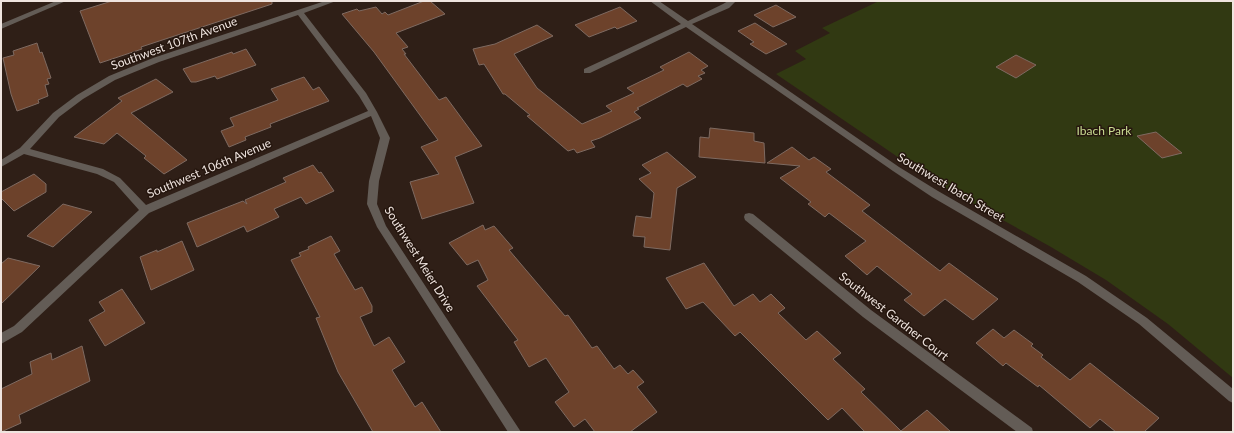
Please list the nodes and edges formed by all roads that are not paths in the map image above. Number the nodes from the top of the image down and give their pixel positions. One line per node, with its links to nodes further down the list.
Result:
1 (62, 1): 7 (street)
2 (332, 1): 5 (street, Southwest 107th Avenue)
3 (654, 1): 6 (street, Southwest Ibach Street)
4 (732, 1): 6 (street)
5 (299, 11): 9 (street, Southwest Meier Drive); 10 (street, Southwest 107th Avenue)
6 (686, 24): 8 (street); 15 (street, Southwest Ibach Street)
7 (1, 27)
8 (587, 71)
9 (373, 112): 12 (street, Southwest 106th Avenue); 16 (street, Southwest Meier Drive)
10 (23, 150): 11 (street, Southwest 107th Avenue); 12 (street)
11 (1, 164)
12 (145, 210): 14 (street, Southwest 106th Avenue)
13 (749, 217): 17 (street, Southwest Gardner Court)
14 (1, 339)
15 (1233, 397)
16 (515, 432)
17 (1027, 432)

